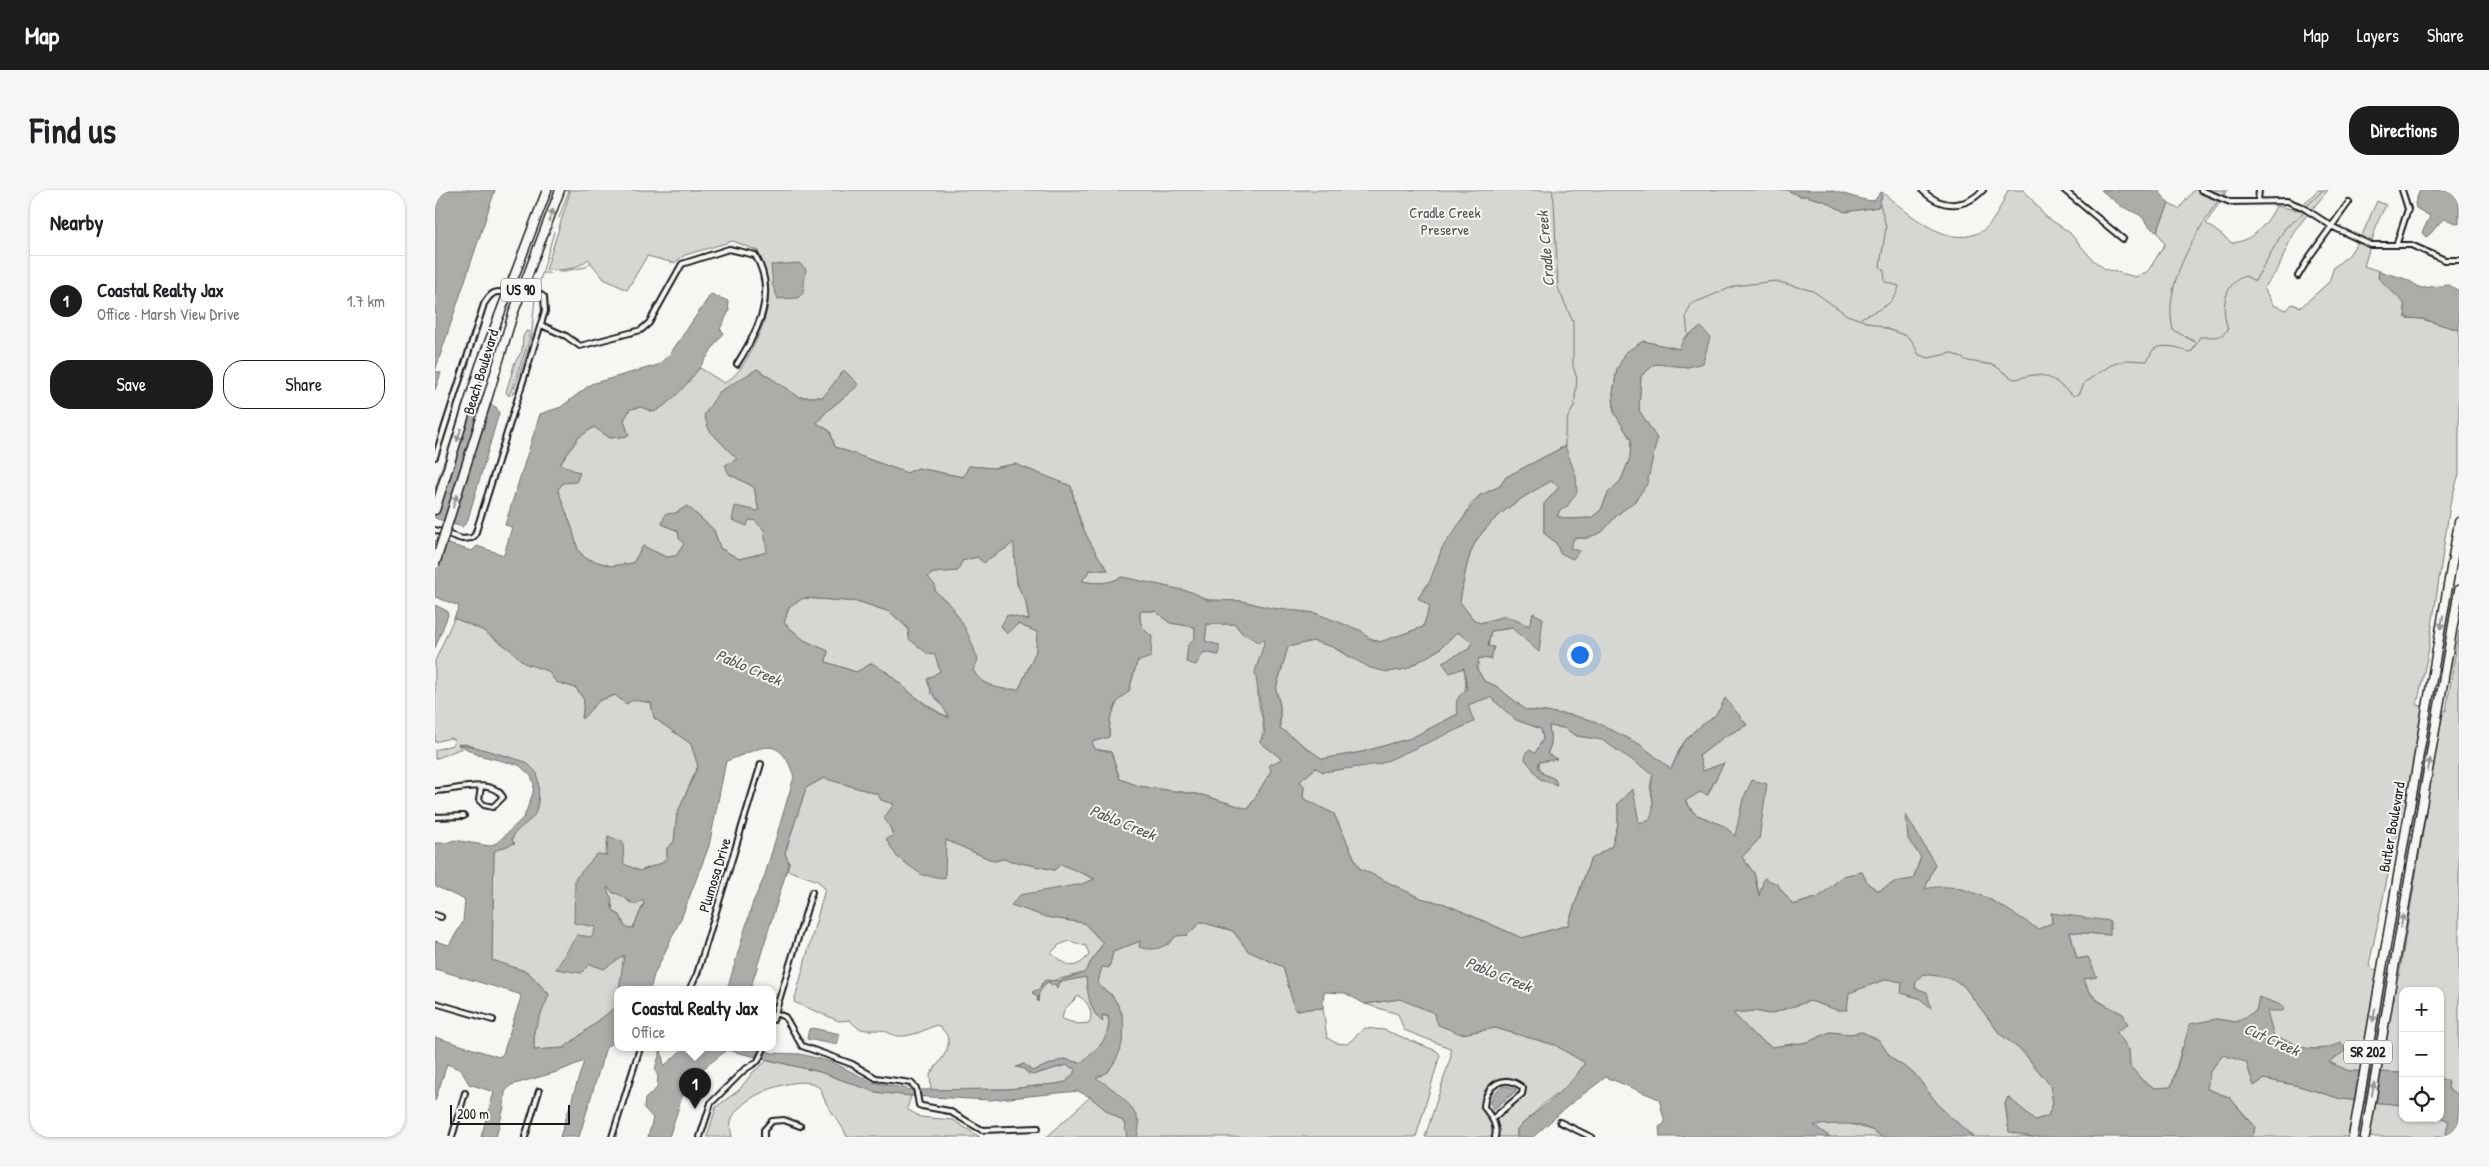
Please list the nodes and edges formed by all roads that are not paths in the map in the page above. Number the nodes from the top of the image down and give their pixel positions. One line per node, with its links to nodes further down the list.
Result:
1 (547, 190): 11 (highway, US 90)
2 (560, 190): 17 (highway, Beach Boulevard / US 90, one-way to 2)
3 (1922, 190): 4 (street)
4 (1983, 190)
5 (2064, 190): 13 (street)
6 (2201, 190): 9 (street)
7 (2259, 190): 9 (street)
8 (2402, 190): 14 (street)
9 (2259, 201): 12 (street)
10 (2349, 202): 12 (street)
11 (537, 218): 17 (highway); 18 (highway, US 90)
12 (2333, 227): 14 (street); 16 (street)
13 (2123, 239)
14 (2397, 243): 15 (street)
15 (2459, 260)
16 (2299, 276)
17 (523, 284): 19 (street); 20 (highway, Beach Boulevard / US 90)
18 (507, 294): 20 (highway); 22 (street); 23 (highway, US 90, one-way to 23)
19 (541, 325): 21 (street); 25 (street)
20 (498, 361): 26 (highway, Beach Boulevard / US 90, one-way to 20, bridge)
21 (737, 364)
22 (435, 457)
23 (435, 510)
24 (2459, 522): 56 (highway, Butler Boulevard / SR 202, one-way to 56)
25 (435, 530)
26 (435, 564)
27 (2459, 590): 57 (highway, Butler Boulevard / SR 202, one-way to 27)
28 (761, 764): 36 (street, Plumosa Drive)
29 (481, 787): 29 (street); 30 (street)
30 (435, 791)
31 (464, 816): 32 (street)
32 (435, 817)
33 (812, 892): 38 (street)
34 (435, 915): 35 (street)
35 (441, 917)
36 (691, 986)
37 (435, 1003): 40 (street)
38 (776, 1010)
39 (776, 1013): 48 (street)
40 (493, 1020)
41 (639, 1051): 51 (street)
42 (762, 1051): 52 (street)
43 (539, 1091): 50 (street)
44 (465, 1093): 49 (street)
45 (1492, 1119): 45 (street); 54 (street)
46 (1560, 1122): 55 (street)
47 (800, 1126): 53 (street)
48 (1038, 1128)
49 (452, 1137)
50 (525, 1137)
51 (612, 1137)
52 (700, 1137)
53 (764, 1137)
54 (1495, 1137)
55 (1591, 1137)
56 (2353, 1137)
57 (2365, 1137)

